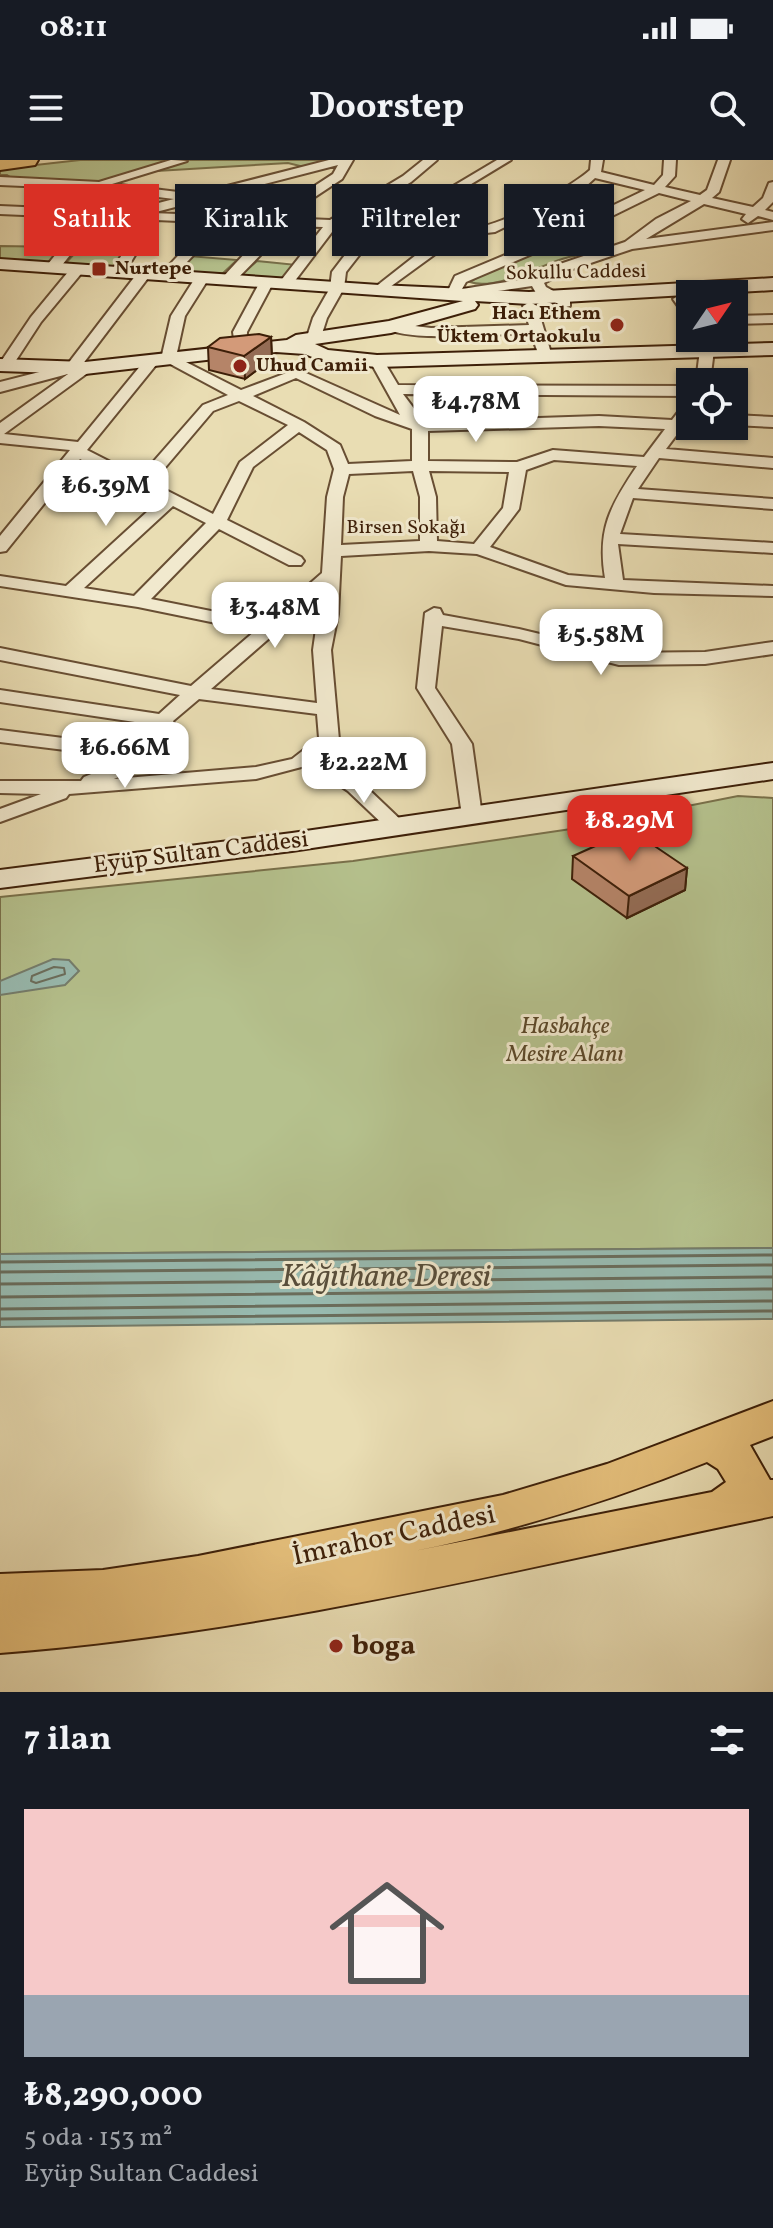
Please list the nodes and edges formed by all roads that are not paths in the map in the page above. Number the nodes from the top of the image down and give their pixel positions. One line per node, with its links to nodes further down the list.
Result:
1 (27, 160): 8 (highway)
2 (345, 160): 14 (street); 19 (street)
3 (431, 160): 15 (street)
4 (505, 160): 16 (street)
5 (670, 160): 18 (street)
6 (724, 160): 20 (street)
7 (181, 161): 13 (street)
8 (0, 163)
9 (595, 167): 18 (street); 29 (street)
10 (0, 181): 11 (street)
11 (19, 183): 12 (street); 21 (street)
12 (56, 184)
13 (97, 184)
14 (242, 184)
15 (399, 184)
16 (464, 184)
17 (773, 186): 24 (street)
18 (657, 189): 20 (street); 22 (street)
19 (316, 192)
20 (703, 199): 24 (street); 32 (street)
21 (0, 210): 23 (street)
22 (614, 210)
23 (24, 211)
24 (756, 213): 25 (street); 31 (street)
25 (773, 216)
26 (316, 223): 27 (street)
27 (332, 224): 51 (street)
28 (773, 226): 31 (street)
29 (490, 229): 30 (street)
30 (504, 232)
31 (727, 233): 32 (street)
32 (630, 245): 49 (street)
33 (62, 256): 41 (street)
34 (128, 256): 44 (street)
35 (185, 256): 46 (street)
36 (251, 256): 48 (street)
37 (351, 256): 54 (street)
38 (424, 256): 56 (street)
39 (515, 256): 61 (street)
40 (0, 264): 41 (main road, Sokullu Caddesi)
41 (53, 267): 42 (main road, Sokullu Caddesi)
42 (78, 269): 44 (main road, Sokullu Caddesi); 76 (street)
43 (773, 269): 53 (main road)
44 (118, 272): 45 (main road, Sokullu Caddesi)
45 (144, 274): 46 (main road, Sokullu Caddesi); 77 (street)
46 (166, 276): 47 (main road, Sokullu Caddesi)
47 (202, 278): 48 (main road, Sokullu Caddesi); 74 (street)
48 (228, 280): 50 (main road, Sokullu Caddesi)
49 (536, 281): 60 (street); 61 (street)
50 (266, 283): 51 (main road, Sokullu Caddesi); 71 (street)
51 (286, 283): 54 (main road, Sokullu Caddesi)
52 (773, 284): 55 (main road, Sokullu Caddesi)
53 (748, 287)
54 (337, 288): 56 (main road, Sokullu Caddesi); 68 (street)
55 (748, 290)
56 (379, 291): 61 (main road, Sokullu Caddesi)
57 (748, 293): 58 (main road, Sokullu Caddesi)
58 (773, 294)
59 (676, 295): 60 (main road, Sokullu Caddesi)
60 (558, 301): 61 (main road, Sokullu Caddesi); 61 (main road, Sokullu Caddesi); 62 (main road, Sokullu Caddesi)
61 (446, 302): 66 (main road, Sokullu Caddesi)
62 (676, 303)
63 (530, 306): 67 (street)
64 (773, 319): 65 (street)
65 (748, 320)
66 (391, 327): 67 (street); 68 (main road, Sokullu Caddesi)
67 (535, 329): 73 (street)
68 (315, 345): 71 (main road); 75 (main road)
69 (676, 348): 75 (main road)
70 (748, 348): 72 (main road)
71 (240, 349): 74 (main road)
72 (773, 349)
73 (544, 353)
74 (167, 359): 77 (main road); 81 (street); 90 (street)
75 (377, 361): 79 (street)
76 (3, 365): 77 (main road)
77 (78, 368): 78 (street); 88 (street)
78 (0, 387)
79 (394, 389): 80 (street); 86 (street)
80 (676, 390)
81 (239, 394): 85 (street); 86 (street); 96 (street)
82 (676, 417): 86 (street)
83 (748, 421): 84 (street)
84 (773, 422)
85 (299, 425): 95 (street); 100 (street)
86 (420, 427): 93 (street)
87 (676, 428): 91 (street)
88 (0, 430)
89 (0, 438): 90 (street)
90 (80, 449): 96 (street); 103 (street)
91 (651, 458): 92 (street); 94 (street); 97 (street)
92 (773, 463)
93 (420, 466): 94 (street); 95 (street); 102 (street)
94 (518, 467): 105 (street)
95 (342, 469): 106 (street)
96 (143, 484): 98 (street)
97 (630, 493): 99 (street); 101 (street)
98 (171, 499): 100 (street); 111 (street)
99 (773, 504)
100 (218, 521): 107 (street); 113 (street)
101 (610, 538): 104 (street); 110 (street)
102 (429, 546): 105 (street, Birsen Sokağı); 106 (street, Birsen Sokağı)
103 (0, 547)
104 (773, 548)
105 (479, 549): 110 (street, Birsen Sokağı)
106 (332, 551): 108 (street)
107 (295, 561)
108 (331, 575): 114 (street); 119 (street)
109 (0, 581): 111 (street)
110 (615, 584): 112 (street, Birsen Sokağı)
111 (71, 591): 113 (street)
112 (773, 591)
113 (138, 602): 114 (street)
114 (268, 628): 117 (street)
115 (773, 648): 130 (street)
116 (0, 654): 117 (street)
117 (192, 692): 119 (street); 120 (street)
118 (0, 696): 120 (street)
119 (329, 710): 123 (street)
120 (163, 720): 122 (street)
121 (0, 736): 122 (street)
122 (146, 754): 128 (street)
123 (308, 756): 128 (street); 131 (street)
124 (773, 771): 126 (main road, Eyüp Sultan Caddesi)
125 (773, 778): 126 (main road, Eyüp Sultan Caddesi)
126 (734, 779): 130 (main road, Eyüp Sultan Caddesi)
127 (0, 787): 128 (street)
128 (75, 788): 129 (street)
129 (0, 816)
130 (472, 816): 131 (main road, Eyüp Sultan Caddesi)
131 (397, 827): 132 (main road, Eyüp Sultan Caddesi)
132 (0, 879)
133 (773, 1415): 134 (main road, İmrahor Caddesi)
134 (706, 1444): 136 (main road); 137 (main road, İmrahor Caddesi)
135 (773, 1498): 136 (main road, İmrahor Caddesi)
136 (721, 1510): 138 (main road, İmrahor Caddesi)
137 (0, 1594)
138 (0, 1632)

